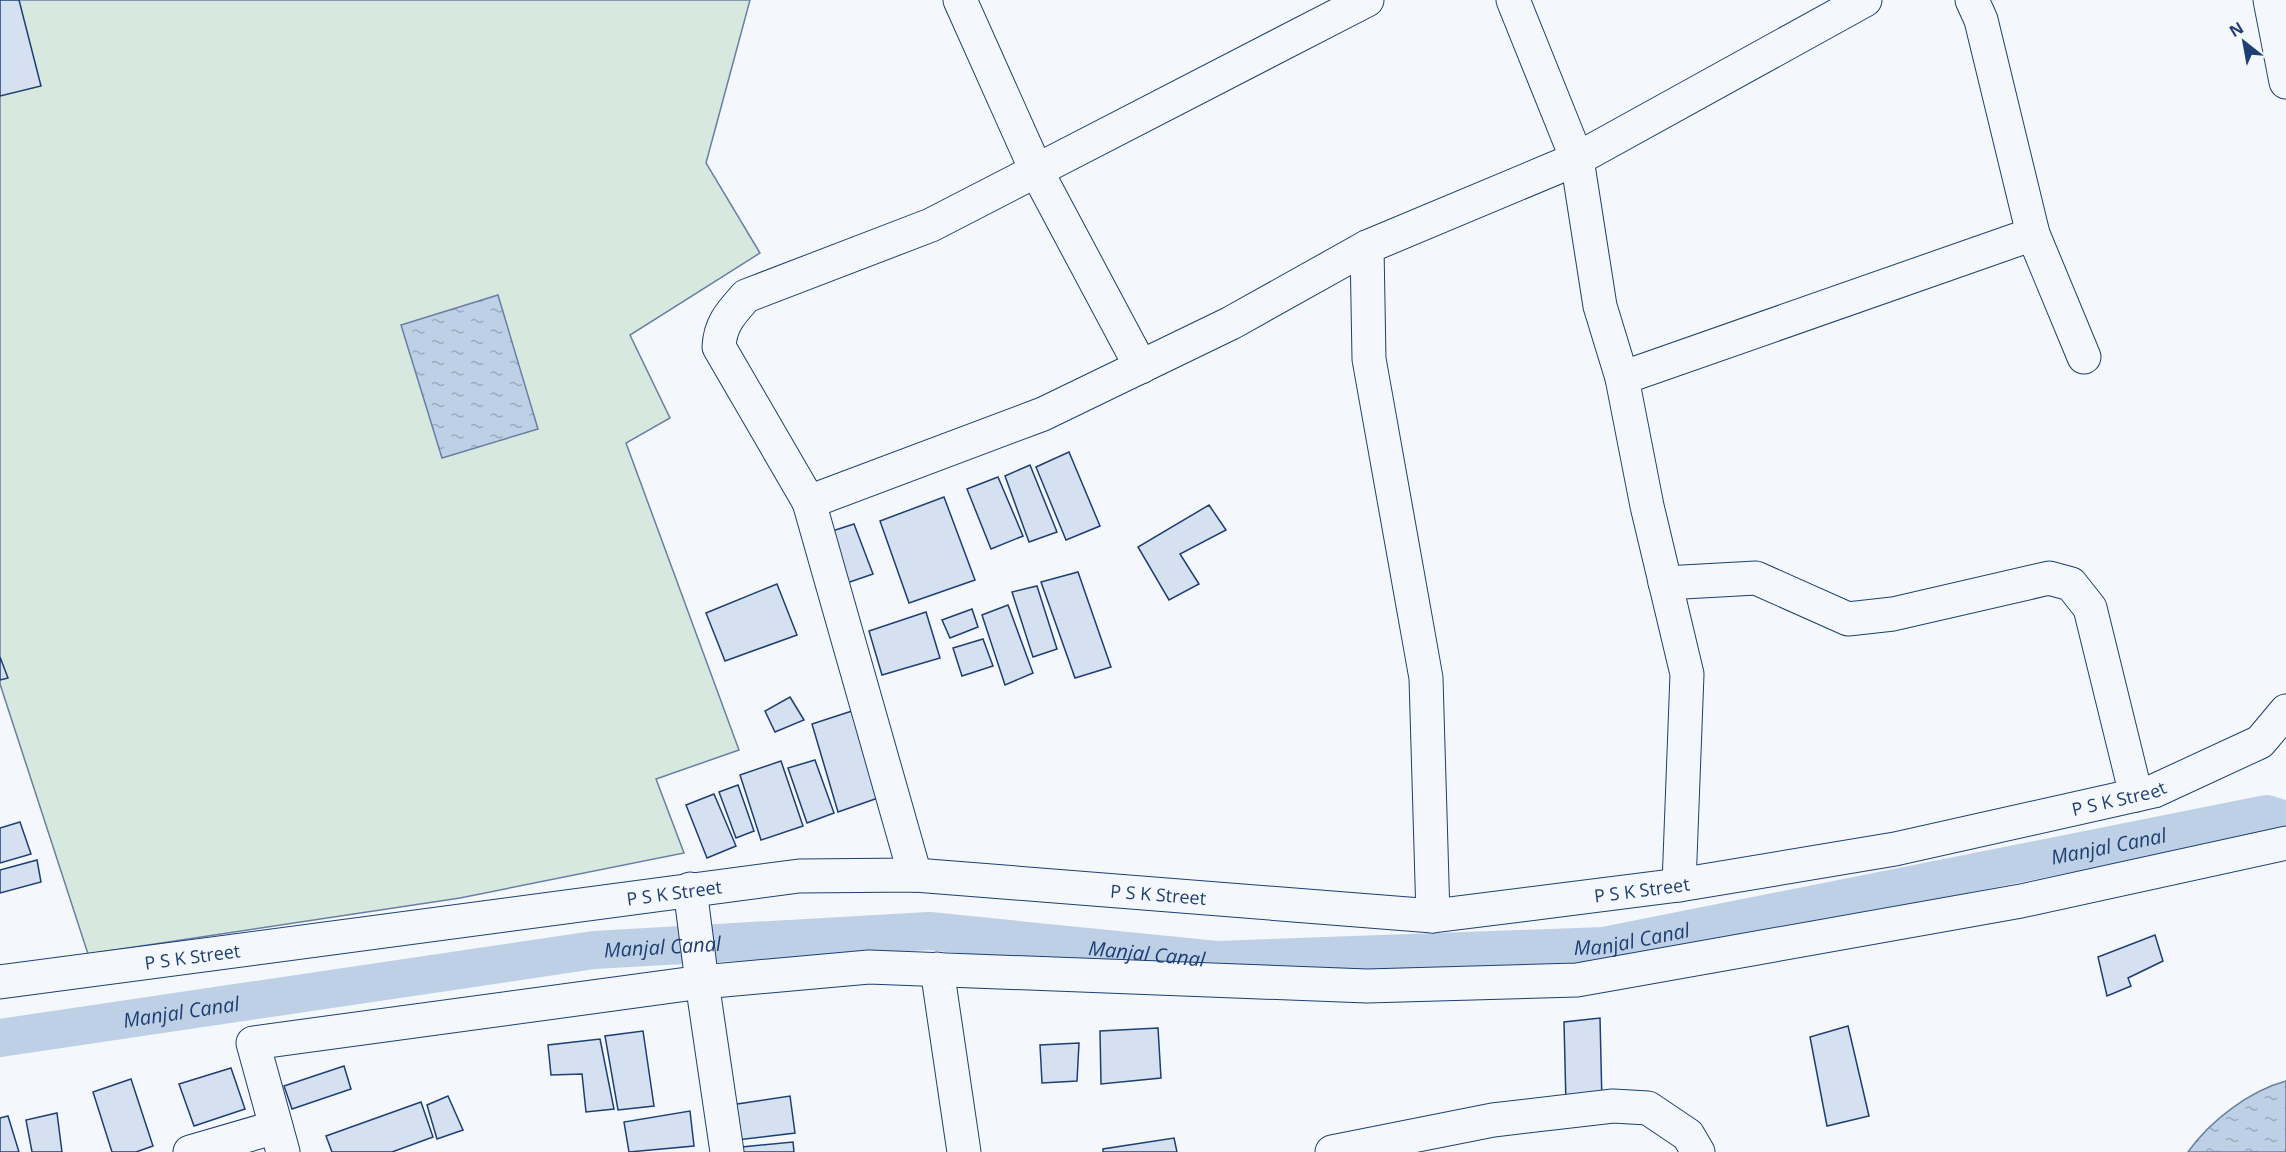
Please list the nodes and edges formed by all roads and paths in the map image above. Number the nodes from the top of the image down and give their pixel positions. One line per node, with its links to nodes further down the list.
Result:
1 (960, 0): 9 (street)
2 (1367, 0): 9 (street)
3 (1514, 0): 8 (street)
4 (1865, 0): 8 (street)
5 (1971, 0): 10 (street)
6 (2270, 0): 7 (street)
7 (2286, 82)
8 (1577, 159): 11 (street); 14 (street)
9 (1036, 170): 13 (street); 15 (street)
10 (2033, 234): 12 (street); 14 (street)
11 (1367, 248): 13 (street); 24 (street)
12 (2084, 357)
13 (1142, 367): 15 (street)
14 (1622, 378): 16 (street)
15 (809, 502): 21 (street)
16 (1665, 583): 19 (street); 22 (street)
17 (2286, 711): 18 (street, P S K Street)
18 (2273, 748): 19 (street, P S K Street)
19 (2136, 795): 22 (street, P S K Street)
20 (2286, 843): 25 (street)
21 (915, 875): 23 (street, P S K Street); 24 (street, P S K Street)
22 (1679, 885): 24 (street, P S K Street)
23 (690, 891): 26 (street); 27 (street, P S K Street)
24 (1433, 916)
25 (937, 969): 26 (street); 31 (street)
26 (702, 980): 28 (street); 30 (street)
27 (0, 982)
28 (280, 1139): 29 (street)
29 (190, 1152)
30 (727, 1152)
31 (964, 1152)
32 (1332, 1152): 33 (street)
33 (1698, 1152)

